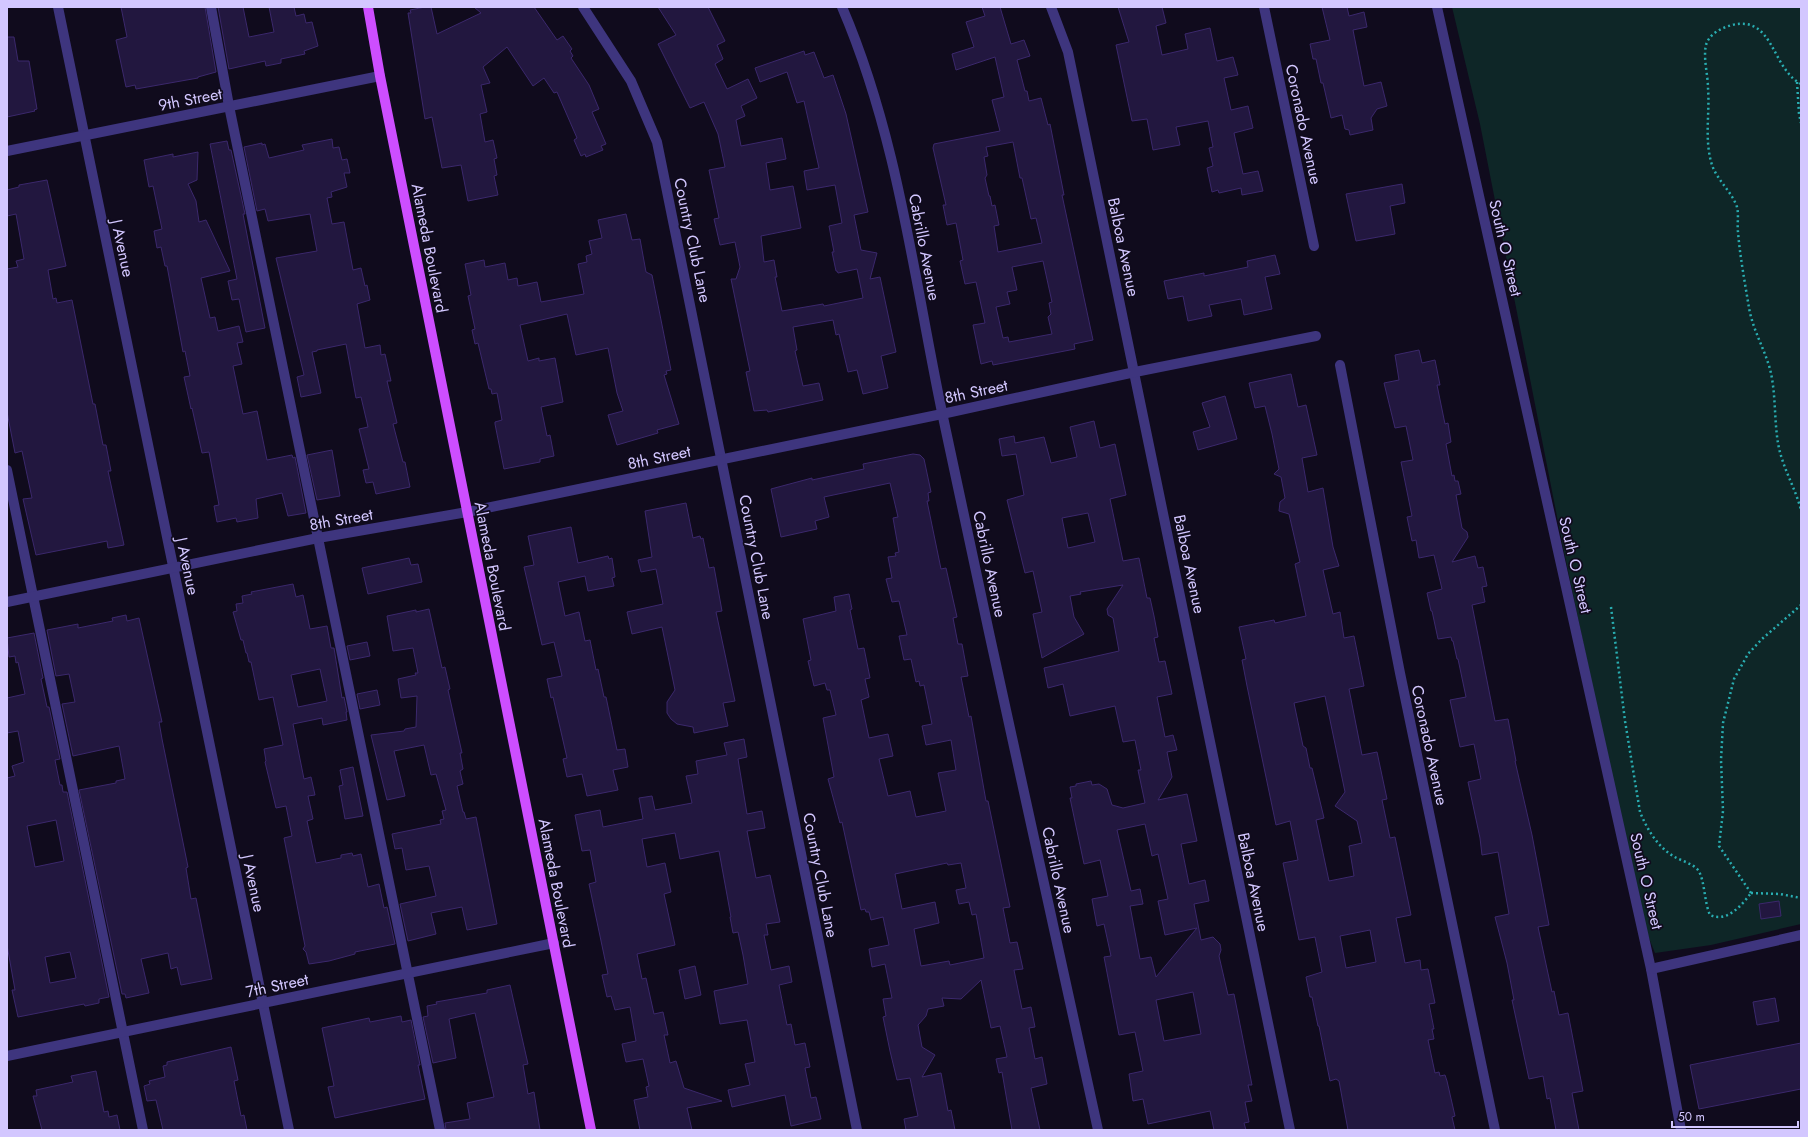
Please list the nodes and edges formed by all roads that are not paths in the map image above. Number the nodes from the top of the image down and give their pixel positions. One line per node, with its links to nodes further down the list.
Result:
1 (58, 7): 11 (street, J Avenue)
2 (211, 7): 10 (street)
3 (368, 7): 9 (main road, Alameda Boulevard)
4 (583, 7): 18 (street, Country Club Lane)
5 (842, 7): 17 (street, Cabrillo Avenue)
6 (1051, 7): 16 (street, Balboa Avenue)
7 (1264, 7): 13 (street, Coronado Avenue)
8 (1437, 7): 27 (street, South O Street)
9 (380, 76): 10 (street, 9th Street); 20 (main road, Alameda Boulevard)
10 (229, 106): 11 (street, 9th Street); 21 (street)
11 (85, 135): 12 (street, 9th Street); 22 (street, J Avenue)
12 (7, 151)
13 (1314, 246)
14 (1316, 336): 16 (street, 8th Street)
15 (1340, 365): 39 (street, Coronado Avenue)
16 (1135, 372): 17 (street, 8th Street); 38 (street, Balboa Avenue)
17 (942, 414): 18 (street, 8th Street); 37 (street, Cabrillo Avenue)
18 (722, 460): 20 (street, 8th Street); 36 (street, Country Club Lane)
19 (7, 470): 23 (street)
20 (467, 512): 21 (street, 8th Street); 26 (main road, Alameda Boulevard)
21 (318, 538): 22 (street, 8th Street); 28 (street)
22 (174, 569): 23 (street, 8th Street); 29 (street, J Avenue)
23 (33, 596): 24 (street, 8th Street); 30 (street)
24 (7, 602)
25 (1801, 935): 27 (street)
26 (554, 943): 28 (street, 7th Street); 35 (main road, Alameda Boulevard)
27 (1651, 969): 40 (street, South O Street)
28 (407, 974): 29 (street, 7th Street); 34 (street)
29 (263, 1003): 30 (street, 7th Street); 33 (street, J Avenue)
30 (123, 1032): 31 (street, 7th Street); 32 (street)
31 (7, 1056)
32 (143, 1130)
33 (289, 1130)
34 (440, 1130)
35 (591, 1130)
36 (857, 1130)
37 (1098, 1130)
38 (1290, 1130)
39 (1495, 1130)
40 (1681, 1130)

